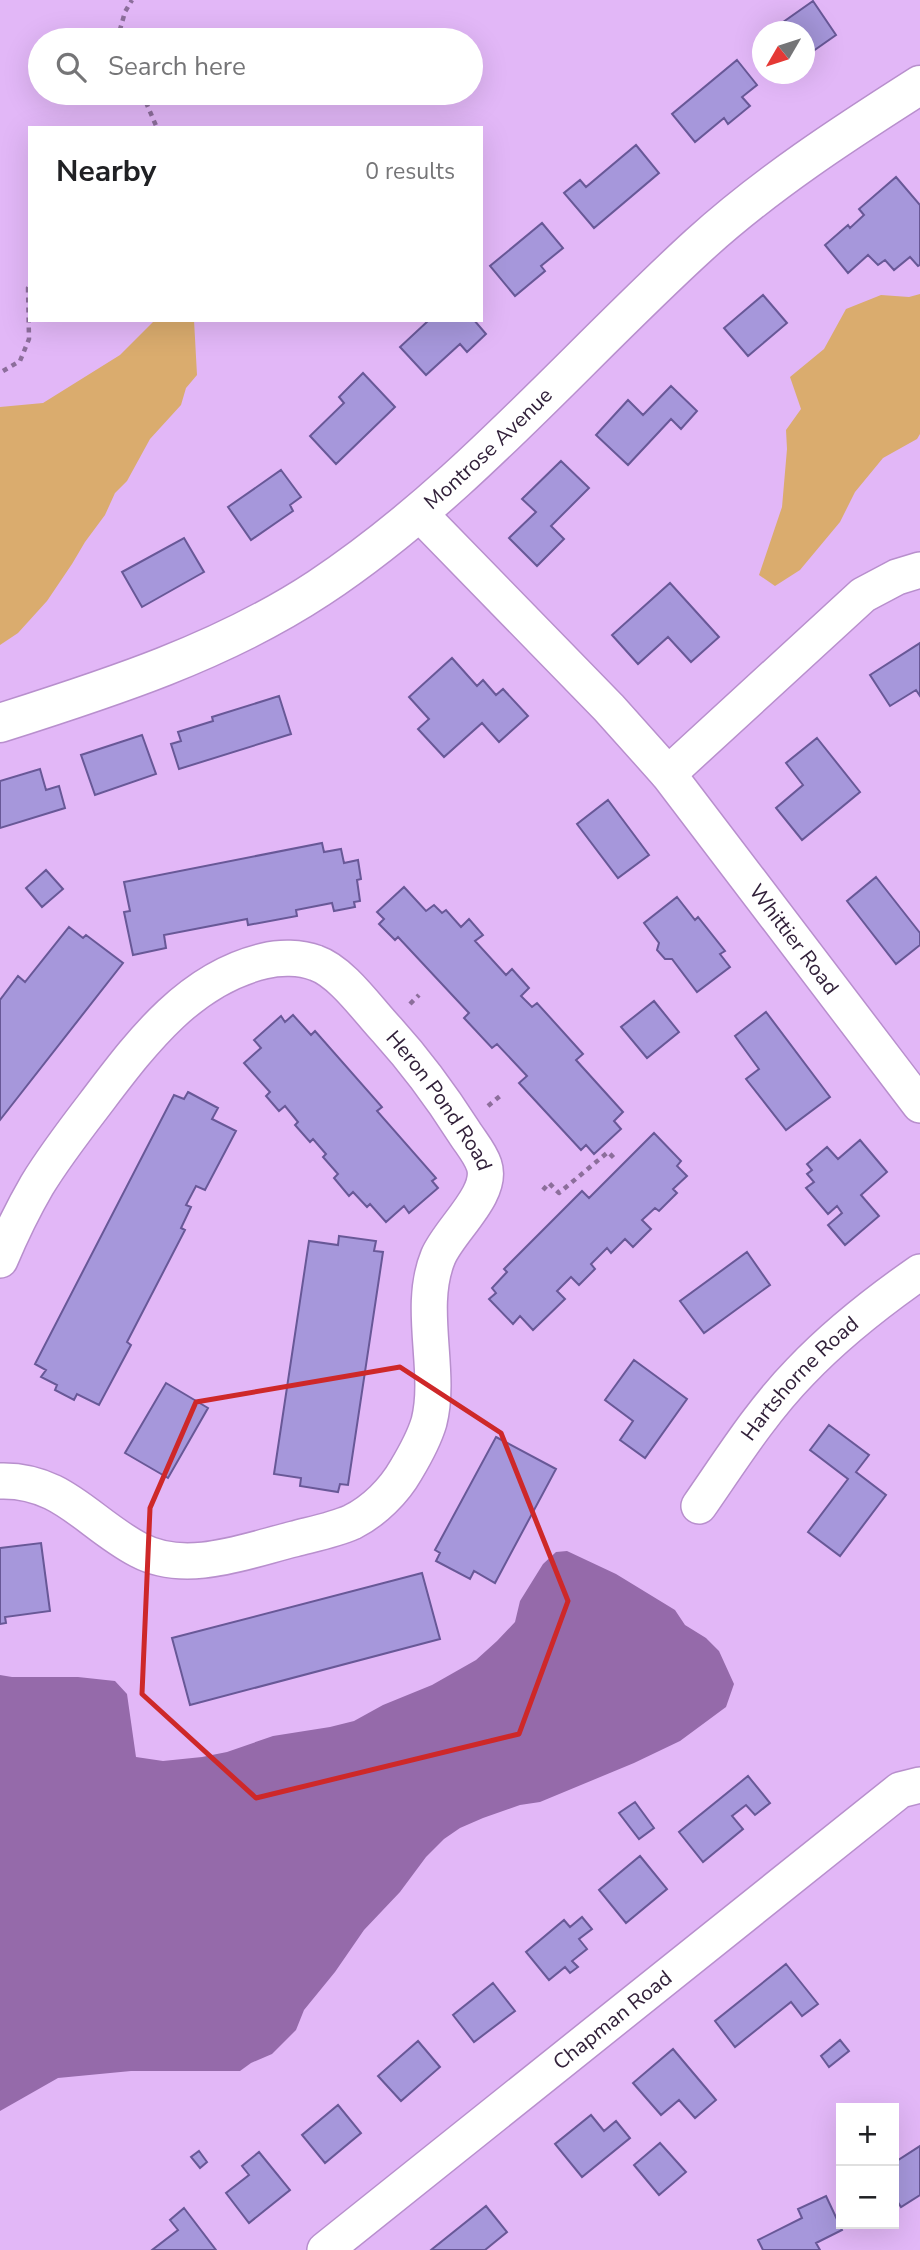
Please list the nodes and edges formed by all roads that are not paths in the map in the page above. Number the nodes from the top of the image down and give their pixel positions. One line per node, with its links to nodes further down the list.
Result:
1 (920, 85): 2 (main road, Montrose Avenue)
2 (418, 512): 4 (main road, Montrose Avenue); 5 (street, Whittier Road)
3 (920, 569): 5 (street)
4 (0, 723)
5 (668, 774): 6 (street, Whittier Road)
6 (920, 1105)
7 (0, 1260): 9 (street, Heron Pond Road)
8 (920, 1272): 10 (street, Hartshorne Road)
9 (0, 1481)
10 (699, 1506)
11 (910, 1787): 12 (street, Chapman Road)
12 (324, 2250)

